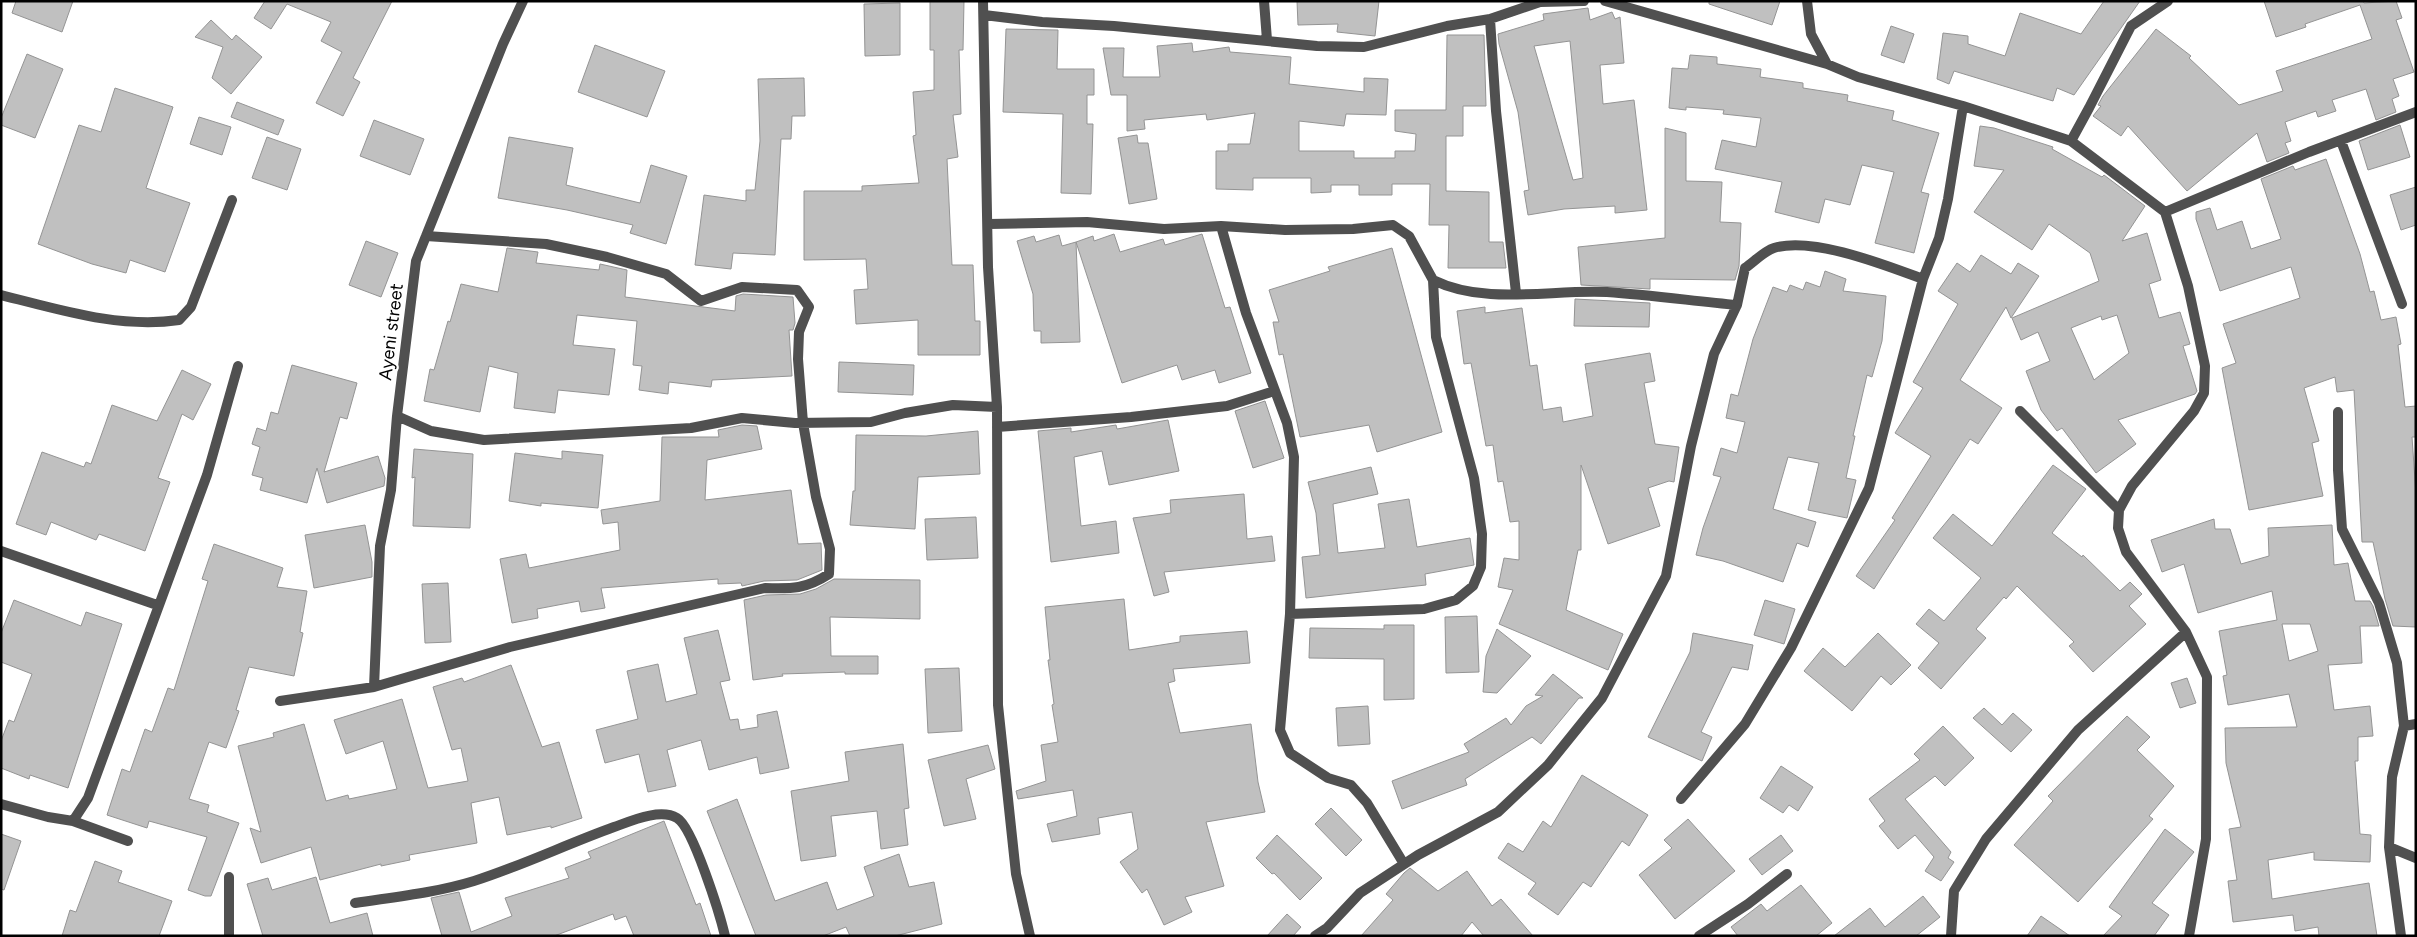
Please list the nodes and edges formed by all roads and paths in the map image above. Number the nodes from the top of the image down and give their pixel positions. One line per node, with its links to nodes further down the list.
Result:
1 (523, 1): 20 (street, Ayeni street)
2 (982, 1): 8 (street)
3 (1264, 1): 10 (street)
4 (1584, 1): 9 (street)
5 (1604, 1): 11 (street)
6 (1807, 1): 11 (street)
7 (2168, 1): 14 (street)
8 (984, 15): 10 (street); 18 (street)
9 (1490, 20): 10 (street); 23 (street)
10 (1266, 40)
11 (1827, 64): 12 (street)
12 (1964, 106): 14 (street); 22 (street)
13 (2416, 112): 15 (street)
14 (2070, 141): 17 (street)
15 (2341, 141): 17 (street); 25 (street)
16 (232, 200): 24 (street)
17 (2165, 212): 35 (street)
18 (989, 224): 19 (street); 29 (street)
19 (1221, 226): 21 (street); 28 (street)
20 (426, 236): 32 (street, Ayeni street); 33 (street)
21 (1434, 280): 23 (street); 38 (street)
22 (1923, 280): 26 (street); 44 (street)
23 (1516, 293): 26 (street)
24 (1, 295)
25 (2402, 304)
26 (1737, 305): 50 (street)
27 (238, 366): 37 (street)
28 (1274, 391): 34 (street); 38 (street)
29 (997, 407): 33 (street); 34 (street)
30 (2020, 411): 35 (street)
31 (2338, 412): 43 (street)
32 (396, 416): 33 (street); 40 (street, Ayeni street)
33 (803, 423): 40 (street)
34 (997, 427): 57 (street)
35 (2119, 510): 39 (street)
36 (1, 551): 37 (street)
37 (157, 605): 46 (street)
38 (1290, 614): 50 (street)
39 (2186, 632): 61 (street); 62 (street)
40 (374, 687): 41 (street)
41 (280, 701)
42 (2416, 724): 43 (street)
43 (2404, 726): 48 (street)
44 (1682, 799)
45 (1, 804): 46 (street)
46 (73, 821): 47 (street)
47 (128, 841)
48 (2389, 847): 49 (street); 63 (street)
49 (2416, 858)
50 (1404, 864): 54 (street)
51 (1787, 874): 60 (street)
52 (229, 877): 55 (street)
53 (355, 903): 56 (street)
54 (1326, 928): 58 (street); 59 (street)
55 (229, 936)
56 (725, 936)
57 (1030, 936)
58 (1315, 936)
59 (1334, 936)
60 (1699, 936)
61 (1950, 936)
62 (2189, 936)
63 (2401, 936)

